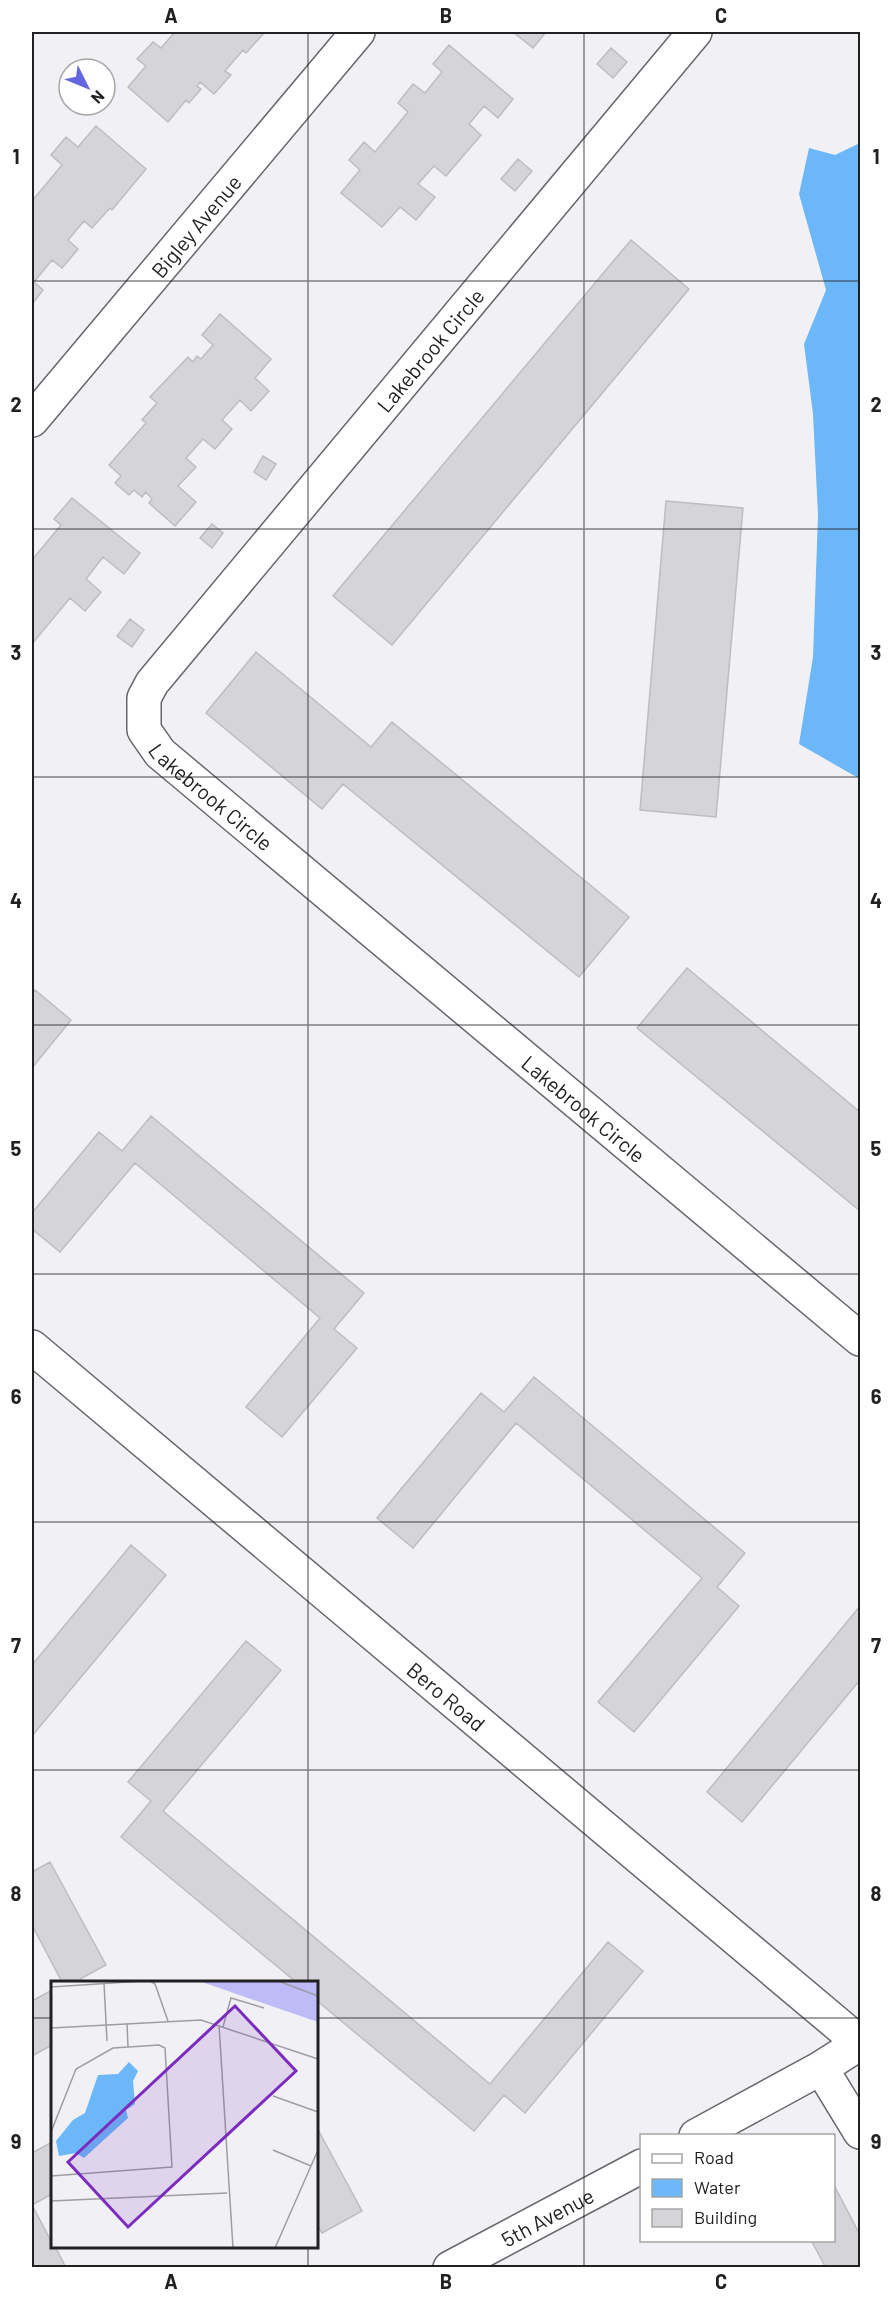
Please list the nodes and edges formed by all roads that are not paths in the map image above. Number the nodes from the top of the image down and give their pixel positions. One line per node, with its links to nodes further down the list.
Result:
1 (358, 32): 3 (street, Bigley Avenue)
2 (695, 32): 4 (street, Lakebrook Circle)
3 (32, 420)
4 (861, 1339)
5 (32, 1347): 6 (street, Bero Road)
6 (861, 2043): 7 (street)
7 (821, 2068): 8 (street); 9 (street)
8 (861, 2132)
9 (700, 2134)
10 (640, 2167): 11 (street, 5th Avenue)
11 (450, 2268)

